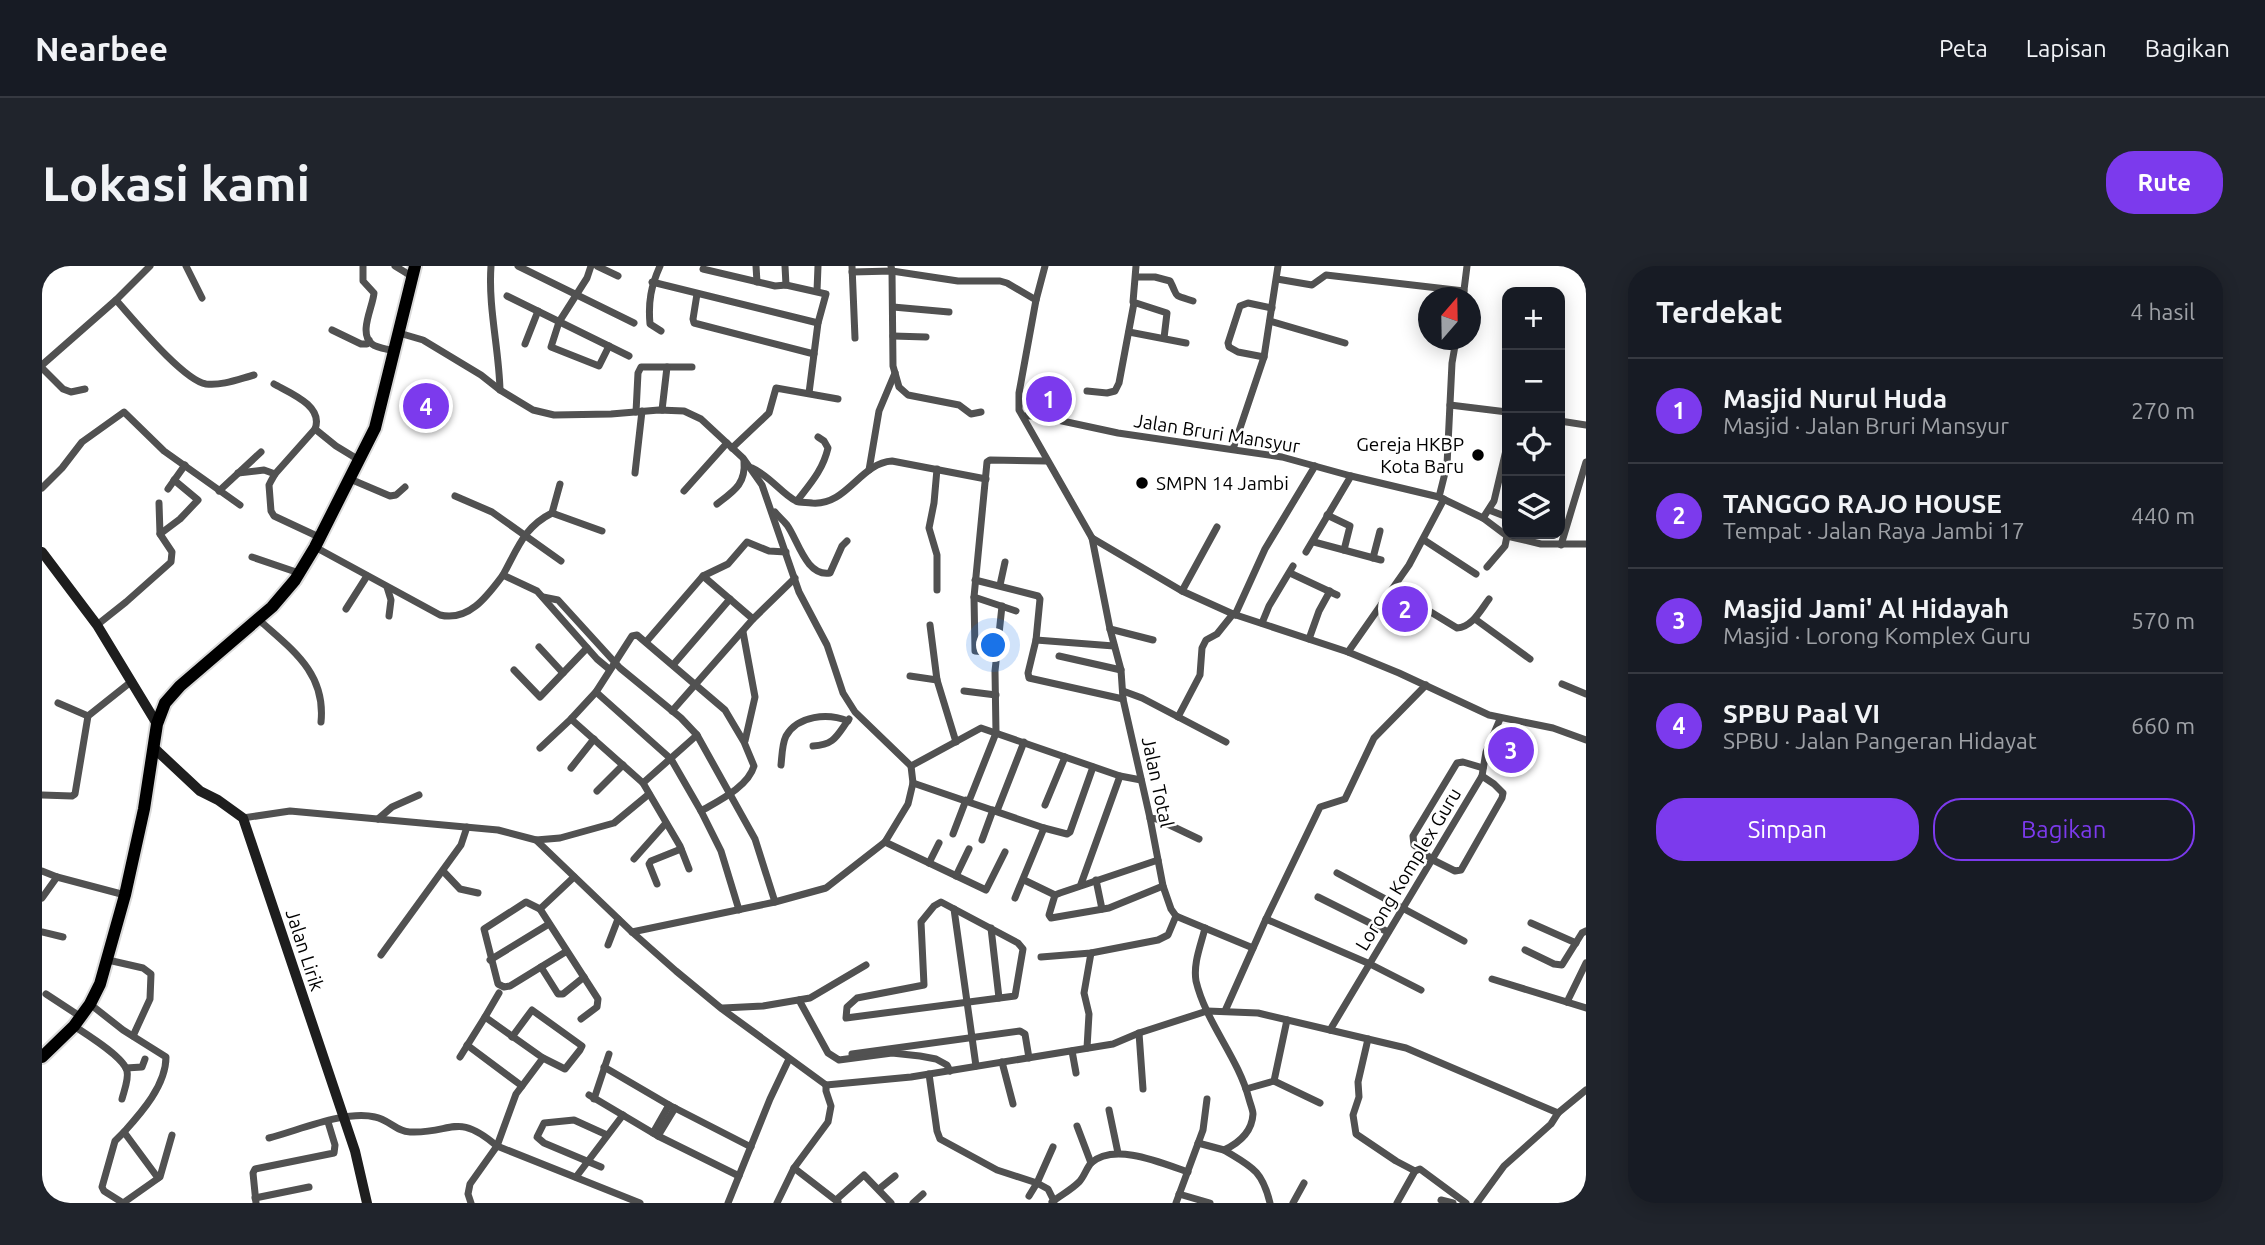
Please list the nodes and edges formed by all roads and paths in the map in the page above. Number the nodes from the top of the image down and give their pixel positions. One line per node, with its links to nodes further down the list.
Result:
1 (150, 266): 36 (street)
2 (186, 266): 35 (street)
3 (363, 266): 56 (street)
4 (395, 266): 21 (street)
5 (491, 266): 73 (street)
6 (591, 266): 32 (street)
7 (597, 266): 22 (street)
8 (660, 266): 26 (street)
9 (728, 266): 23 (street)
10 (756, 266): 27 (street)
11 (785, 266): 28 (street)
12 (818, 266): 31 (street)
13 (1045, 266): 37 (street)
14 (1136, 266): 24 (street)
15 (1278, 266): 25 (street)
16 (1466, 266): 29 (street)
17 (521, 267): 32 (street)
18 (703, 269): 23 (street)
19 (852, 269): 20 (street); 54 (street)
20 (892, 269): 37 (street); 40 (street)
21 (414, 272): 51 (highway)
22 (618, 276)
23 (729, 276): 27 (street)
24 (1137, 277): 38 (street); 39 (street)
25 (1276, 279): 30 (street); 41 (street)
26 (652, 282): 33 (street); 49 (street)
27 (757, 282): 28 (street)
28 (786, 285): 31 (street)
29 (1464, 287)
30 (1418, 288)
31 (817, 292): 47 (street)
32 (577, 294): 45 (street); 46 (street)
33 (697, 294): 47 (street); 63 (street)
34 (507, 296): 42 (street)
35 (202, 298)
36 (116, 300): 66 (street); 70 (street)
37 (1035, 300): 82 (street)
38 (1192, 301)
39 (1134, 303): 50 (street); 55 (street)
40 (893, 307): 43 (street); 52 (street)
41 (1272, 308): 44 (street); 65 (street)
42 (538, 311): 45 (street); 59 (street)
43 (948, 312)
44 (1270, 321): 58 (street); 65 (street)
45 (559, 323): 60 (street); 60 (street)
46 (634, 323)
47 (818, 323): 63 (street)
48 (331, 330): 56 (street)
49 (661, 331)
50 (1129, 332): 55 (street); 74 (street)
51 (399, 334): 62 (highway); 73 (street)
52 (892, 336): 53 (street); 69 (street)
53 (926, 337)
54 (855, 338)
55 (1164, 338): 57 (street)
56 (369, 340): 62 (street)
57 (1186, 343)
58 (1345, 343)
59 (525, 344)
60 (609, 346): 64 (street)
61 (1454, 350): 77 (street)
62 (394, 351): 91 (highway)
63 (814, 354): 75 (street)
64 (629, 356)
65 (1264, 357): 88 (street)
66 (42, 367): 72 (street)
67 (667, 367): 68 (street); 78 (street); 80 (street)
68 (692, 367)
69 (895, 373): 81 (street); 99 (street)
70 (254, 375)
71 (274, 384): 85 (street)
72 (85, 389)
73 (500, 390): 80 (street)
74 (1087, 391)
75 (809, 393): 76 (street); 87 (street)
76 (838, 399)
77 (1450, 405): 79 (street); 114 (street)
78 (662, 410): 80 (street); 87 (street)
79 (1502, 411)
80 (639, 412): 101 (street)
81 (981, 412)
82 (1024, 416): 88 (street, Jalan Bruri Mansyur); 92 (street)
83 (1565, 422): 84 (street)
84 (1586, 425)
85 (315, 429): 91 (street); 102 (street)
86 (818, 437): 115 (street)
87 (730, 446): 90 (street); 112 (street)
88 (1233, 449): 96 (street, Jalan Bruri Mansyur)
89 (261, 452): 100 (street)
90 (743, 458): 95 (street); 117 (street)
91 (359, 460): 104 (highway)
92 (1046, 461): 105 (street); 131 (street)
93 (1586, 462): 139 (street)
94 (185, 465): 106 (street); 109 (street); 111 (street)
95 (749, 466): 115 (street); 119 (street)
96 (1315, 466): 103 (street, Jalan Bruri Mansyur); 167 (street)
97 (1502, 467): 120 (street)
98 (937, 469): 99 (street); 105 (street); 158 (street)
99 (869, 470): 115 (street)
100 (237, 473): 102 (street); 111 (street)
101 (635, 473)
102 (275, 474): 136 (street)
103 (1350, 476): 114 (street, Jalan Bruri Mansyur); 122 (street)
104 (350, 479): 108 (street); 136 (highway)
105 (986, 479): 154 (street)
106 (174, 480): 110 (street); 129 (street)
107 (560, 484): 121 (street)
108 (405, 487)
109 (42, 488)
110 (168, 489)
111 (219, 491): 118 (street)
112 (684, 491)
113 (455, 496): 130 (street)
114 (1441, 498): 124 (street, Jalan Bruri Mansyur); 134 (street)
115 (797, 502)
116 (159, 503): 129 (street)
117 (717, 504)
118 (240, 505)
119 (772, 509): 135 (street); 142 (street)
120 (1489, 510): 123 (street); 124 (street)
121 (552, 513): 126 (street); 130 (street)
122 (1327, 515): 137 (street); 140 (street)
123 (1502, 515)
124 (1483, 518): 128 (street, Jalan Bruri Mansyur)
125 (1217, 527): 159 (street)
126 (602, 531)
127 (1380, 531): 140 (street)
128 (1502, 532)
129 (160, 534): 173 (street)
130 (525, 535): 145 (street); 150 (street)
131 (1092, 538): 159 (street); 175 (street, Jalan Total)
132 (1506, 539): 147 (street)
133 (1520, 539): 139 (street)
134 (1424, 540): 149 (street); 157 (street)
135 (847, 541)
136 (317, 542): 148 (highway); 151 (street)
137 (1314, 542): 140 (street); 143 (street)
138 (1586, 544): 139 (street)
139 (1561, 545)
140 (1344, 550)
141 (42, 552): 173 (main road)
142 (786, 552): 152 (street); 153 (street)
143 (1306, 552)
144 (253, 557): 148 (street)
145 (561, 561)
146 (1005, 562): 155 (street)
147 (1487, 566)
148 (299, 573): 169 (highway)
149 (1476, 574)
150 (503, 575): 156 (street); 160 (street)
151 (367, 576): 156 (street); 165 (street)
152 (703, 576): 162 (street); 180 (street)
153 (795, 578): 170 (street); 207 (street)
154 (975, 580): 155 (street); 161 (street)
155 (1000, 585): 178 (street)
156 (386, 587): 168 (street)
157 (1393, 589): 171 (street); 184 (street)
158 (937, 590)
159 (1182, 591): 167 (street)
160 (543, 597): 183 (street); 188 (street)
161 (974, 597): 164 (street); 185 (street)
162 (730, 599): 170 (street); 189 (street)
163 (1489, 599): 171 (street)
164 (1002, 606): 166 (street); 185 (street)
165 (346, 609)
166 (1016, 611)
167 (1234, 615): 172 (street); 209 (street)
168 (389, 616)
169 (258, 619): 213 (street); 214 (highway)
170 (753, 619): 176 (street)
171 (1475, 619): 187 (street)
172 (1262, 623): 177 (street); 177 (street)
173 (97, 625): 196 (main road)
174 (930, 625): 195 (street)
175 (1110, 629): 179 (street); 181 (street, Jalan Total)
176 (743, 632): 199 (street); 219 (street)
177 (1309, 639): 184 (street)
178 (1036, 640): 181 (street); 204 (street)
179 (1153, 640)
180 (646, 642): 188 (street); 189 (street)
181 (1114, 646): 192 (street, Jalan Total)
182 (539, 648): 193 (street)
183 (587, 648): 190 (street); 193 (street)
184 (1348, 652): 198 (street)
185 (997, 653): 203 (street)
186 (1059, 656): 192 (street)
187 (1530, 659)
188 (614, 662): 190 (street); 206 (street)
189 (673, 665): 199 (street)
190 (609, 669): 201 (street)
191 (514, 670): 193 (street)
192 (1121, 670): 204 (street, Jalan Total)
193 (563, 673)
194 (909, 676): 195 (street)
195 (937, 680): 220 (street)
196 (132, 681): 208 (street); 214 (main road)
197 (1562, 684): 202 (street)
198 (1426, 685): 211 (street); 292 (street)
199 (696, 686): 206 (street); 219 (street)
200 (964, 691): 203 (street)
201 (596, 692): 210 (street); 227 (street)
202 (1586, 694)
203 (996, 695): 215 (street)
204 (1123, 695): 209 (street); 235 (street, Jalan Total)
205 (58, 703): 208 (street)
206 (671, 711): 216 (street)
207 (855, 712): 212 (street); 230 (street)
208 (88, 716): 241 (street)
209 (1178, 717): 222 (street)
210 (571, 719): 217 (street); 225 (street)
211 (1500, 719): 218 (street); 233 (street, Lorong Komplex Guru)
212 (848, 721): 223 (street); 229 (street)
213 (321, 722)
214 (157, 724): 224 (highway)
215 (996, 733): 220 (street); 221 (street); 243 (street)
216 (697, 735): 227 (street); 240 (street)
217 (594, 739): 228 (street); 232 (street)
218 (1586, 740)
219 (744, 742): 240 (street)
220 (956, 742): 230 (street)
221 (1024, 742): 226 (street); 245 (street)
222 (1226, 742)
223 (813, 746)
224 (154, 748): 247 (main road); 279 (highway)
225 (540, 748)
226 (1065, 757): 231 (street); 244 (street)
227 (671, 759): 236 (street); 246 (street)
228 (623, 765): 236 (street); 238 (street)
229 (781, 765)
230 (911, 766): 237 (street)
231 (1093, 767): 234 (street); 252 (street)
232 (571, 768)
233 (1482, 772): 264 (street, Lorong Komplex Guru); 264 (street); 264 (street)
234 (1120, 776): 235 (street); 276 (street)
235 (1141, 780): 248 (street, Jalan Total)
236 (643, 783): 239 (street)
237 (913, 783): 243 (street); 257 (street)
238 (597, 791)
239 (649, 794): 250 (street); 256 (street)
240 (730, 794): 246 (street); 284 (street)
241 (42, 795)
242 (419, 795): 249 (street)
243 (967, 800): 245 (street); 253 (street)
244 (1045, 805)
245 (995, 810): 252 (street); 254 (street)
246 (701, 811): 288 (street)
247 (243, 818): 249 (street); 373 (main road, Jalan Lirik)
248 (1150, 818): 255 (street); 263 (street, Jalan Total)
249 (378, 819): 251 (street)
250 (666, 823): 259 (street); 262 (street)
251 (467, 827): 256 (street); 268 (street)
252 (1044, 828): 273 (street)
253 (953, 834)
254 (982, 839)
255 (1199, 839)
256 (536, 840): 272 (street)
257 (885, 842): 265 (street); 284 (street)
258 (939, 843): 265 (street)
259 (681, 849): 266 (street); 275 (street)
260 (969, 849): 270 (street)
261 (1005, 852): 270 (street)
262 (634, 859)
263 (1158, 860): 274 (street); 277 (street, Jalan Total)
264 (1433, 860): 289 (street, Lorong Komplex Guru)
265 (929, 863): 270 (street)
266 (689, 869)
267 (42, 871): 271 (street)
268 (443, 871): 278 (street); 309 (street)
269 (1337, 873): 289 (street)
270 (956, 876)
271 (57, 877): 279 (street); 282 (street)
272 (574, 877): 285 (street); 291 (street)
273 (1024, 880): 280 (street); 283 (street)
274 (1096, 880): 276 (street); 287 (street)
275 (657, 884)
276 (1081, 884): 280 (street)
277 (1163, 886): 287 (street); 290 (street, Jalan Total)
278 (478, 893)
279 (125, 895): 311 (highway)
280 (1055, 895): 287 (street)
281 (1318, 897): 300 (street)
282 (42, 898)
283 (1015, 898)
284 (775, 902): 288 (street)
285 (540, 909): 294 (street); 312 (street)
286 (954, 909): 295 (street); 326 (street); 326 (street)
287 (1102, 909)
288 (739, 910): 299 (street)
289 (1403, 910): 300 (street, Lorong Komplex Guru); 302 (street)
290 (1176, 916): 296 (street); 308 (street)
291 (618, 919): 299 (street); 304 (street)
292 (1266, 919): 305 (street); 314 (street)
293 (1531, 923): 303 (street)
294 (549, 924): 307 (street); 312 (street)
295 (991, 928): 322 (street); 322 (street)
296 (1205, 928): 305 (street); 329 (street)
297 (1586, 931): 303 (street)
298 (42, 932): 301 (street)
299 (632, 932): 328 (street)
300 (1388, 932): 314 (street, Lorong Komplex Guru)
301 (63, 937)
302 (1464, 941)
303 (1576, 943): 306 (street)
304 (608, 945)
305 (1253, 948): 330 (street)
306 (1525, 950)
307 (567, 951): 316 (street); 317 (street)
308 (1091, 953): 310 (street); 342 (street)
309 (381, 955)
310 (1041, 957)
311 (108, 960): 325 (highway); 337 (street)
312 (490, 960): 316 (street)
313 (1586, 963): 324 (street)
314 (1370, 964): 319 (street); 335 (street, Lorong Komplex Guru)
315 (866, 965): 323 (street)
316 (541, 967): 317 (street)
317 (584, 977): 332 (street)
318 (1492, 979): 324 (street)
319 (1421, 990)
320 (499, 993): 331 (street)
321 (46, 994): 334 (street)
322 (999, 998): 326 (street)
323 (799, 1000): 328 (street); 356 (street)
324 (1567, 1002): 327 (street)
325 (90, 1003): 334 (highway); 337 (street)
326 (967, 1003): 339 (street)
327 (1586, 1008)
328 (722, 1009): 351 (street)
329 (1208, 1011): 330 (street); 336 (street); 363 (street)
330 (1225, 1011): 333 (street)
331 (485, 1017): 338 (street); 341 (street)
332 (581, 1018)
333 (1287, 1020): 335 (street); 359 (street)
334 (77, 1022): 346 (highway); 355 (street)
335 (1330, 1030): 340 (street)
336 (1139, 1033): 342 (street); 362 (street)
337 (133, 1036): 376 (street)
338 (512, 1037): 348 (street); 348 (street)
339 (971, 1038): 345 (street); 349 (street); 353 (street)
340 (1368, 1039): 371 (street); 391 (street)
341 (467, 1045): 347 (street); 361 (street)
342 (1087, 1048): 343 (street)
343 (1072, 1051): 349 (street); 357 (street)
344 (610, 1054): 354 (street)
345 (852, 1054)
346 (42, 1057)
347 (460, 1057)
348 (543, 1058): 361 (street)
349 (1029, 1058): 352 (street)
350 (145, 1059): 355 (street)
351 (789, 1059): 360 (street); 383 (street)
352 (1002, 1062): 353 (street); 368 (street)
353 (976, 1066): 356 (street)
354 (604, 1067): 369 (street); 372 (street)
355 (126, 1068): 365 (street)
356 (950, 1071): 358 (street)
357 (1076, 1073)
358 (929, 1074): 360 (street); 397 (street)
359 (1274, 1081): 363 (street); 367 (street)
360 (826, 1085): 390 (street)
361 (523, 1086): 382 (street)
362 (1143, 1089)
363 (1246, 1089): 385 (street)
364 (1586, 1090): 371 (street)
365 (122, 1099)
366 (1207, 1099): 381 (street)
367 (1320, 1103)
368 (1013, 1104)
369 (672, 1107): 377 (street); 383 (street)
370 (1109, 1110): 386 (street)
371 (1558, 1113): 424 (street)
372 (623, 1115): 377 (street); 379 (street)
373 (342, 1116): 374 (street); 382 (street); 409 (main road, Jalan Lirik)
374 (328, 1122): 380 (street); 405 (street)
375 (1077, 1126): 388 (street)
376 (124, 1132): 396 (street); 408 (street)
377 (655, 1134): 393 (street)
378 (172, 1135): 396 (street)
379 (607, 1135): 387 (street); 387 (street)
380 (269, 1138)
381 (1198, 1143): 385 (street); 392 (street)
382 (496, 1146): 395 (street); 410 (street)
383 (751, 1147): 393 (street)
384 (1053, 1147): 397 (street)
385 (1224, 1150): 419 (street)
386 (1118, 1153): 388 (street); 392 (street)
387 (589, 1162): 389 (street); 395 (street)
388 (1091, 1163): 407 (street)
389 (601, 1167)
390 (794, 1168): 404 (street); 413 (street)
391 (1415, 1171): 421 (street); 423 (street)
392 (1188, 1172): 402 (street)
393 (739, 1176): 412 (street)
394 (895, 1176): 400 (street)
395 (576, 1177): 411 (street)
396 (158, 1178): 408 (street)
397 (1037, 1183): 403 (street); 407 (street)
398 (1304, 1183): 420 (street)
399 (309, 1187): 405 (street)
400 (881, 1188): 404 (street); 415 (street)
401 (923, 1194): 416 (street)
402 (1179, 1194): 417 (street); 418 (street)
403 (1029, 1196)
404 (839, 1199): 414 (street)
405 (256, 1200)
406 (1441, 1200): 422 (street)
407 (1053, 1202)
408 (123, 1203)
409 (367, 1203)
410 (471, 1203)
411 (640, 1203)
412 (728, 1203)
413 (777, 1203)
414 (847, 1203)
415 (891, 1203)
416 (913, 1203)
417 (1176, 1203)
418 (1210, 1203)
419 (1270, 1203)
420 (1293, 1203)
421 (1397, 1203)
422 (1453, 1203)
423 (1466, 1203)
424 (1477, 1203)

